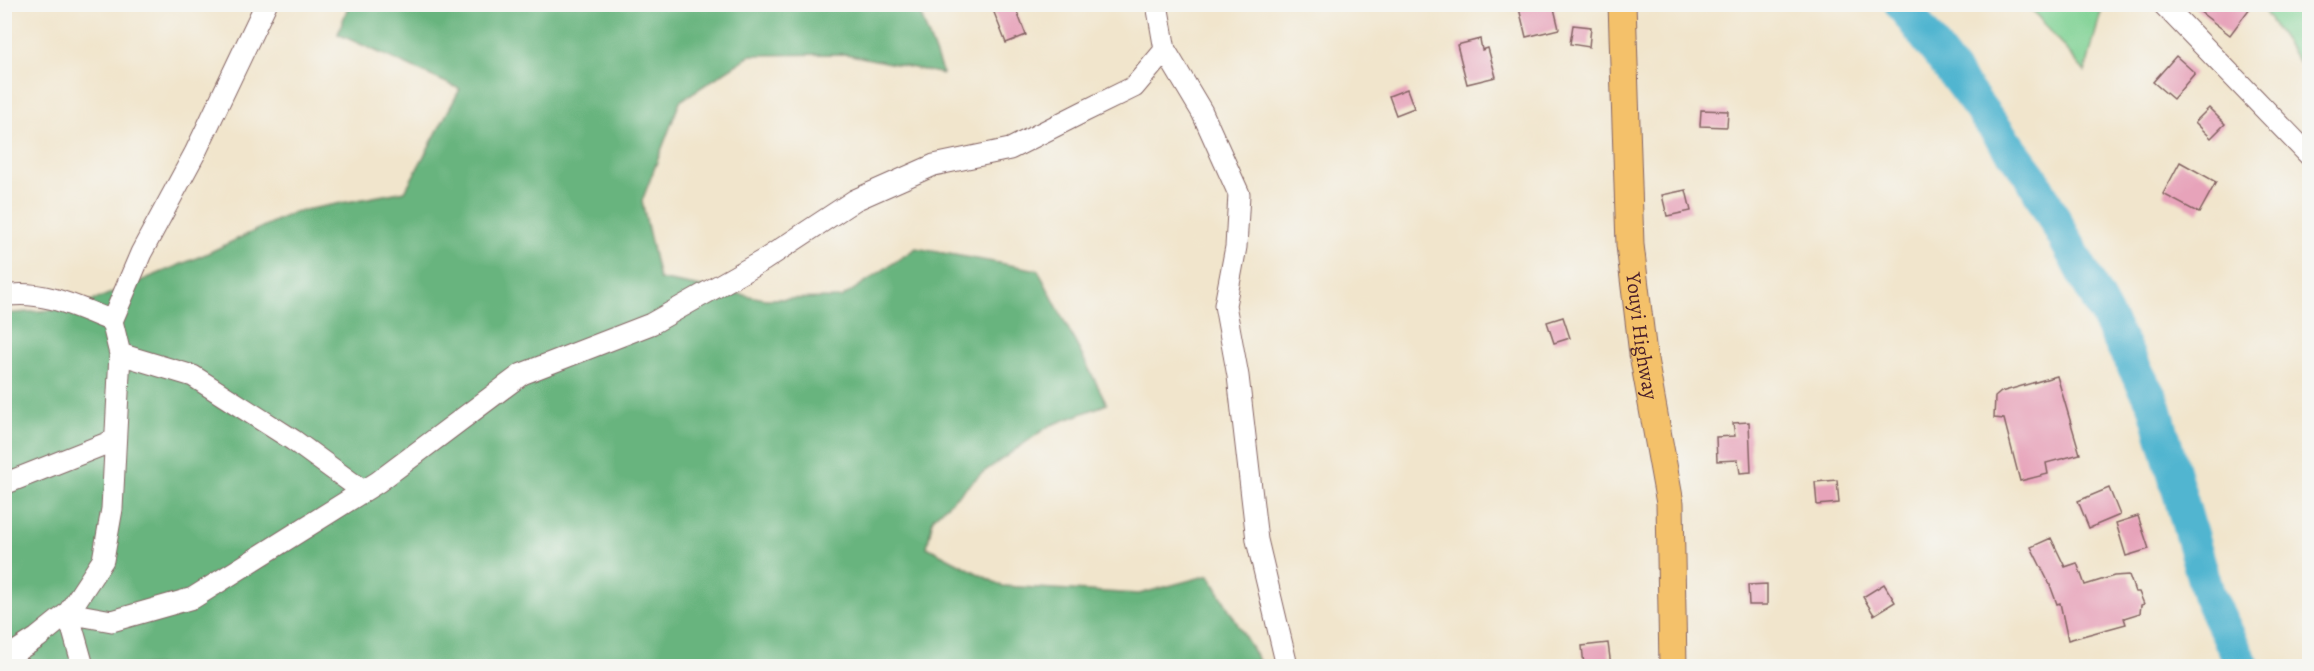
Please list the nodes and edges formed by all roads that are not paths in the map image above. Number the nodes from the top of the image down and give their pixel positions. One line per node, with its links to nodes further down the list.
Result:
1 (266, 4): 8 (street)
2 (1157, 4): 5 (street)
3 (1622, 4): 17 (main road, Youyi Highway)
4 (2163, 4): 6 (street)
5 (1165, 50): 12 (street); 16 (street)
6 (2310, 156)
7 (4, 296): 8 (street)
8 (112, 321): 9 (street)
9 (120, 354): 10 (street); 12 (street)
10 (115, 440): 11 (street); 13 (street)
11 (4, 484)
12 (363, 491): 13 (street)
13 (68, 613): 14 (street); 15 (street)
14 (4, 659)
15 (83, 666)
16 (1287, 666)
17 (1673, 666)

